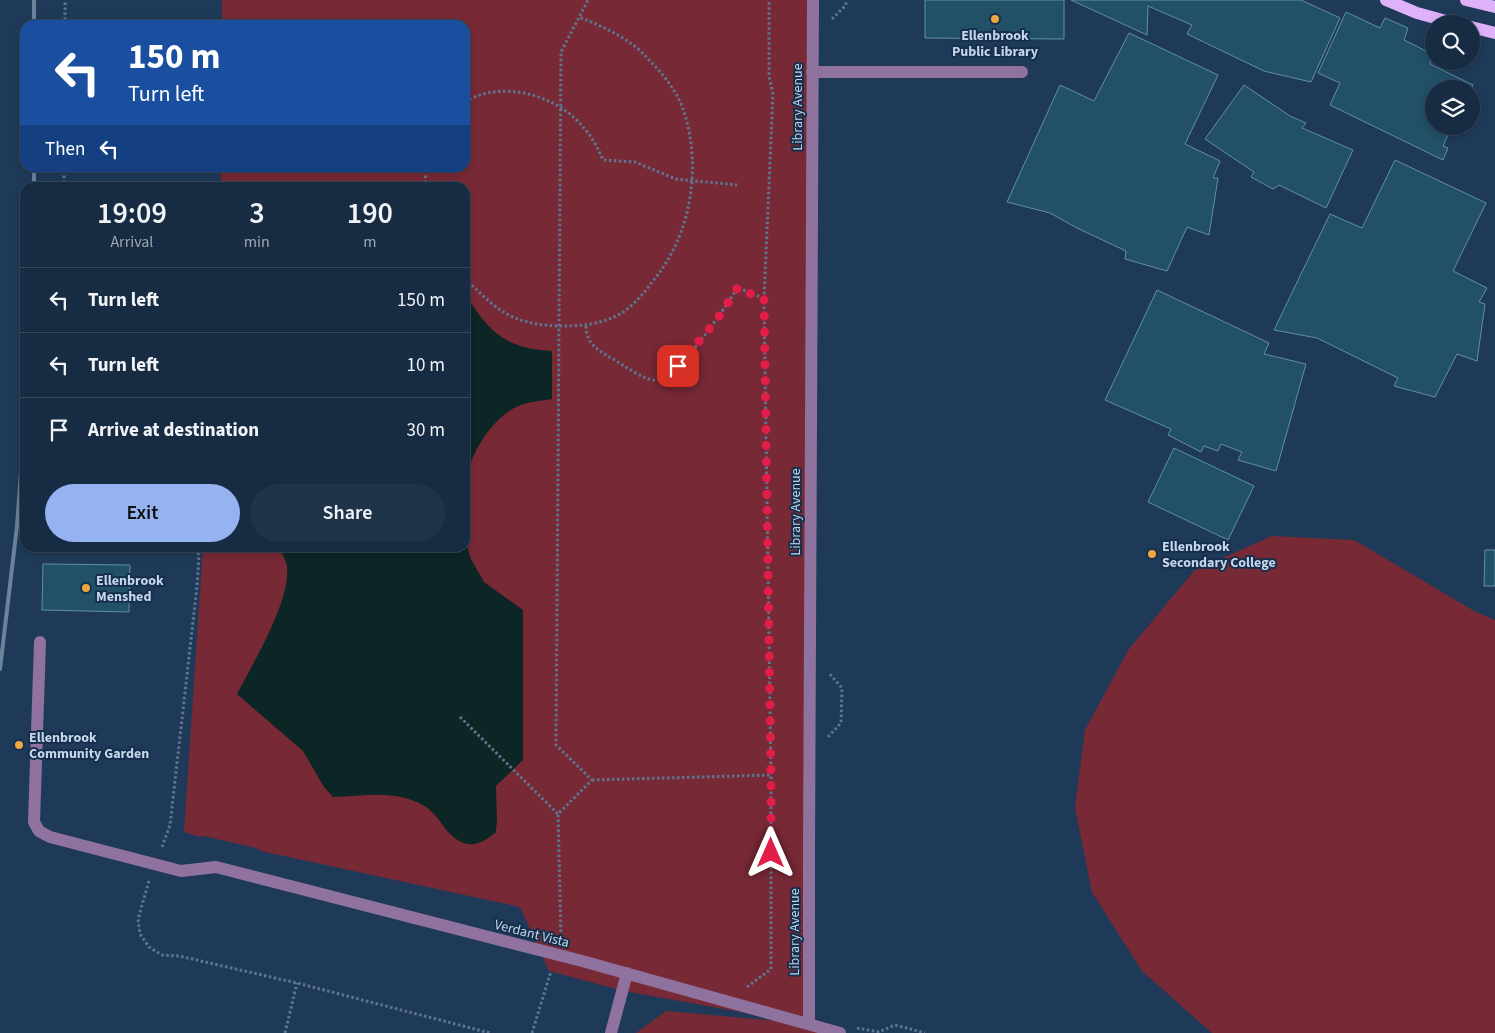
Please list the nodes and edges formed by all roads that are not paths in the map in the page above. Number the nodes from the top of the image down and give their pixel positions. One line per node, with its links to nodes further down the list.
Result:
1 (813, 0): 8 (street, Library Avenue)
2 (1386, 0): 5 (main road)
3 (1466, 0): 4 (main road)
4 (1495, 6)
5 (1425, 15)
6 (1480, 29): 7 (main road)
7 (1495, 33)
8 (812, 72): 9 (street); 12 (street, Library Avenue)
9 (1022, 72)
10 (40, 642): 11 (street, Verdant Vista)
11 (626, 973): 12 (street, Verdant Vista); 14 (street)
12 (810, 1024): 13 (street, Verdant Vista)
13 (845, 1029)
14 (611, 1033)

